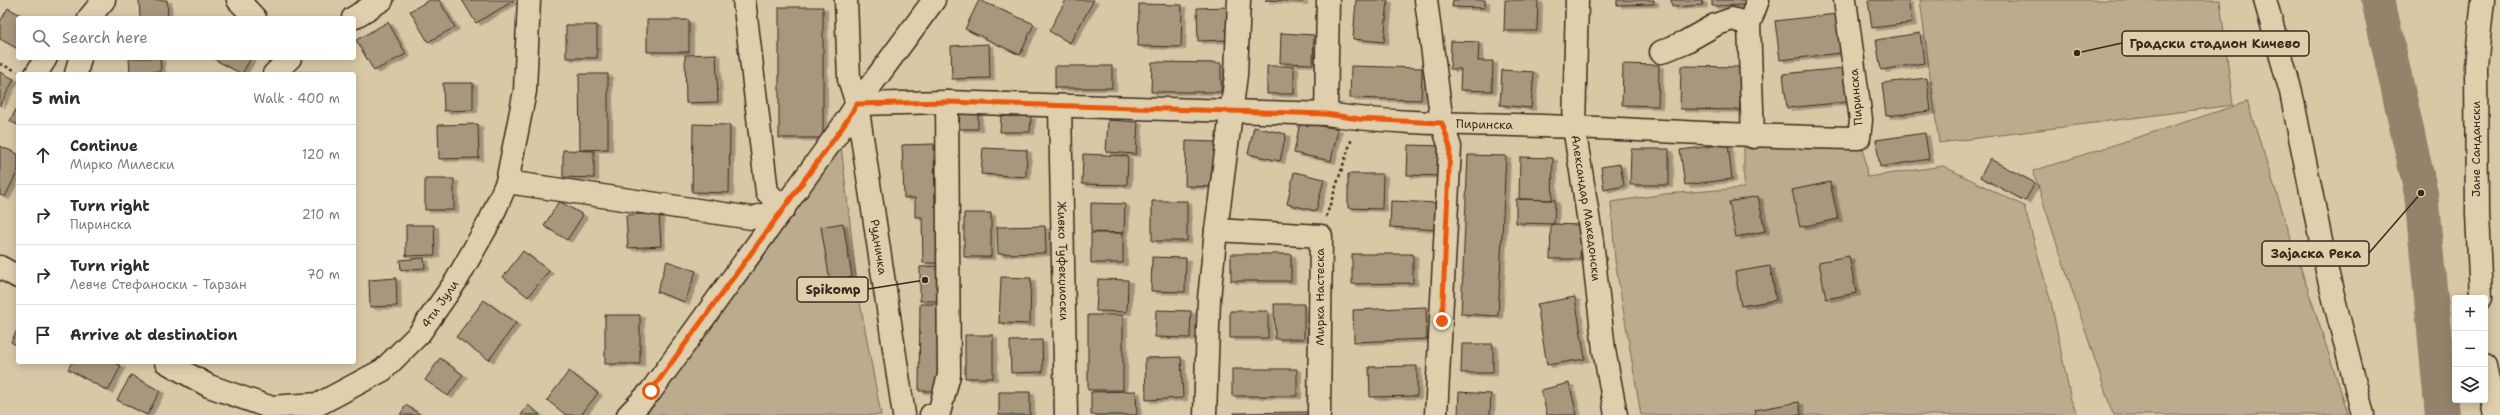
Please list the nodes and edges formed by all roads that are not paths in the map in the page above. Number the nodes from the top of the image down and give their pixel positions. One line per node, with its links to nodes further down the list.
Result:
1 (104, 0): 17 (street)
2 (238, 0): 18 (street)
3 (382, 0): 19 (street)
4 (529, 0): 36 (street, 4ти Јули)
5 (744, 0): 37 (street)
6 (846, 0): 29 (street, Рудничка)
7 (859, 0): 29 (street, Рудничка)
8 (934, 0): 29 (street)
9 (1239, 0): 31 (street)
10 (1328, 0): 32 (street)
11 (1426, 0): 33 (street)
12 (1577, 0): 34 (street, Александар Македонски)
13 (1758, 0): 20 (street)
14 (1845, 0): 35 (street, Пиринска)
15 (2265, 0): 52 (street)
16 (2483, 0): 41 (street, Јане Сандански)
17 (91, 16)
18 (253, 16)
19 (356, 16)
20 (1749, 24): 21 (street); 35 (street)
21 (1661, 52)
22 (45, 60): 25 (street)
23 (80, 60): 26 (street)
24 (288, 60): 27 (street)
25 (37, 72)
26 (76, 72)
27 (276, 72)
28 (948, 102): 29 (street, Пиринска); 30 (street, Пиринска); 46 (street)
29 (857, 104): 37 (street); 45 (street, Рудничка)
30 (1060, 107): 31 (street, Пиринска); 47 (street, Живко Туфекџиоски)
31 (1232, 111): 32 (street, Пиринска); 38 (street)
32 (1326, 114): 33 (street, Пиринска)
33 (1442, 123): 34 (street, Пиринска); 50 (street)
34 (1574, 127): 35 (street, Пиринска); 51 (street, Александар Македонски)
35 (1753, 137)
36 (507, 182): 37 (street); 42 (street, 4ти Јули)
37 (784, 209): 44 (street)
38 (1216, 230): 48 (street); 49 (street, Мирка Настеска)
39 (0, 267): 40 (street)
40 (16, 276)
41 (2481, 295)
42 (170, 364)
43 (2485, 367): 53 (street)
44 (628, 415)
45 (904, 415)
46 (931, 415)
47 (1066, 415)
48 (1205, 415)
49 (1319, 415)
50 (1436, 415)
51 (1616, 415)
52 (2363, 415)
53 (2495, 415)

